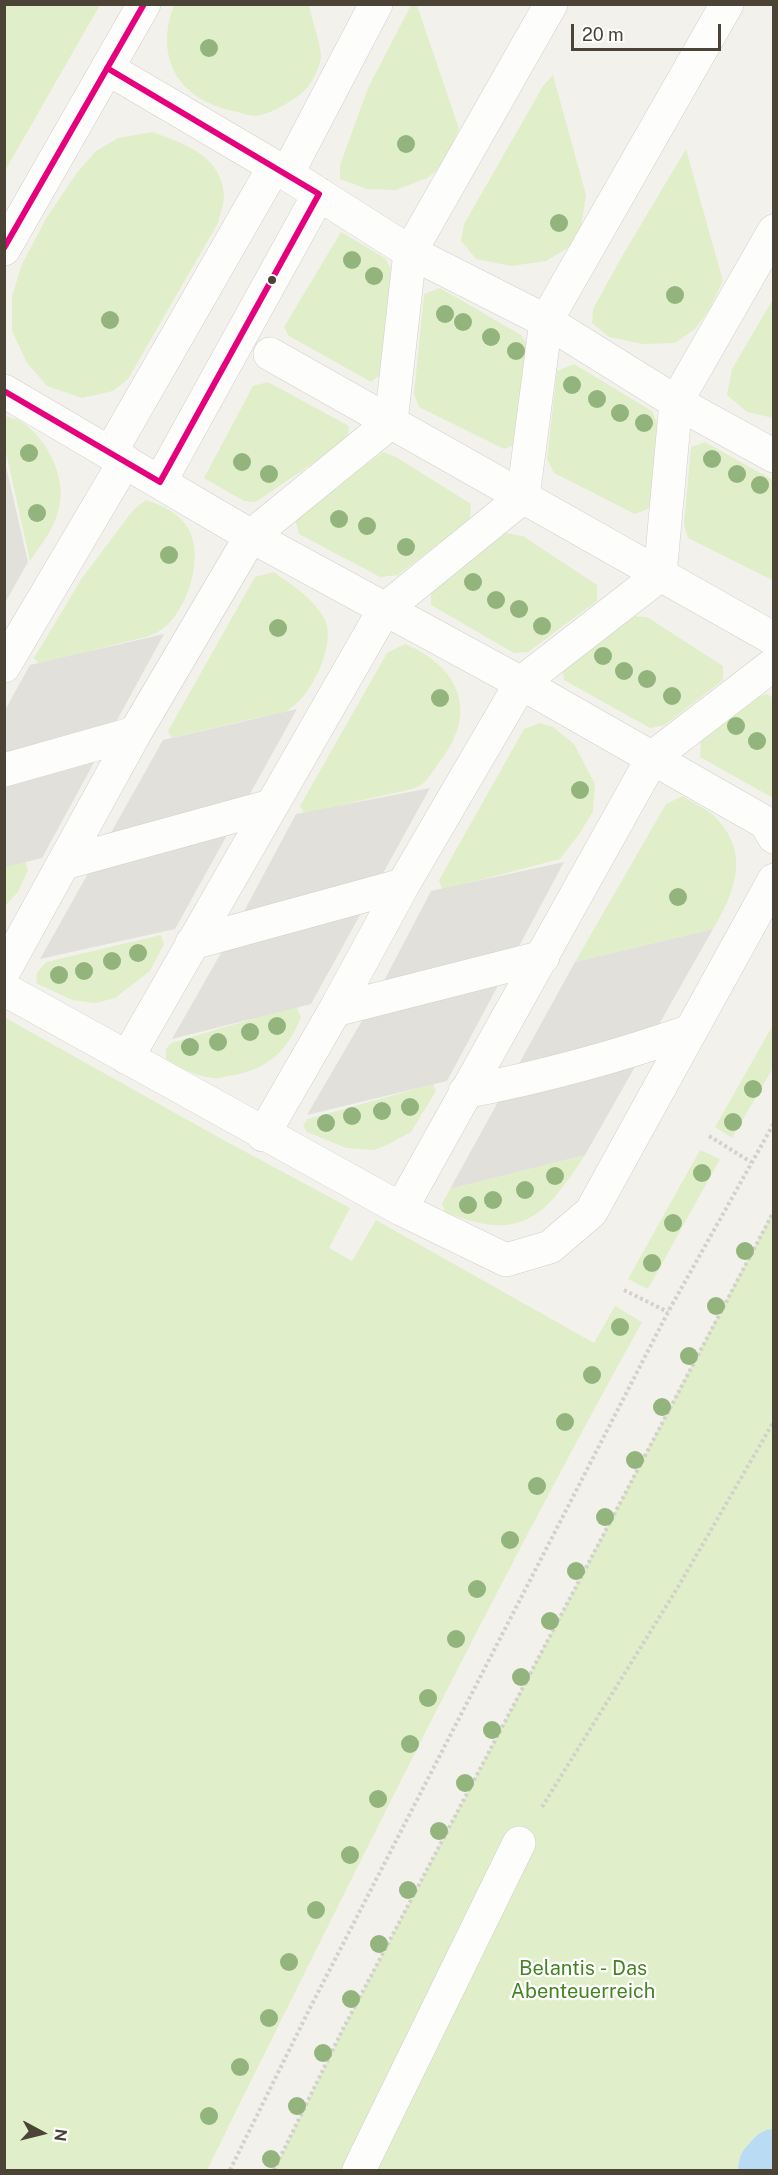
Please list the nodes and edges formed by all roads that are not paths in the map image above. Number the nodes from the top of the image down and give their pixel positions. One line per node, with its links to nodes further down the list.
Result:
1 (144, 4): 5 (street)
2 (376, 4): 6 (street)
3 (551, 4): 10 (street)
4 (727, 4): 11 (street)
5 (107, 68): 6 (street); 9 (street)
6 (281, 170): 7 (street); 17 (street)
7 (319, 194): 10 (street); 18 (street)
8 (774, 231): 14 (street)
9 (4, 249)
10 (410, 252): 11 (street); 15 (street)
11 (546, 321): 14 (street); 19 (street)
12 (270, 354): 15 (street)
13 (4, 391): 17 (street)
14 (676, 402): 16 (street); 21 (street)
15 (391, 422): 19 (street); 20 (street)
16 (774, 456)
17 (118, 457): 18 (street); 25 (street)
18 (160, 482): 20 (street)
19 (523, 497): 21 (street); 22 (street)
20 (251, 536): 22 (street); 27 (street)
21 (660, 575): 23 (street); 26 (street)
22 (384, 610): 26 (street); 30 (street)
23 (774, 639)
24 (774, 664): 28 (street)
25 (4, 666)
26 (521, 683): 28 (street); 34 (street)
27 (135, 733): 29 (street); 32 (street)
28 (653, 757): 31 (street); 36 (street)
29 (4, 770)
30 (271, 806): 32 (street); 35 (street)
31 (774, 837)
32 (64, 863): 37 (street)
33 (774, 880): 40 (street)
34 (403, 885): 35 (street); 39 (street)
35 (192, 943): 41 (street)
36 (543, 957): 39 (street); 42 (street)
37 (4, 971)
38 (4, 989): 41 (street)
39 (335, 1010): 43 (street)
40 (690, 1031): 42 (street); 44 (street)
41 (128, 1058): 43 (street)
42 (465, 1092): 44 (street)
43 (264, 1135): 44 (street)
44 (401, 1209)
45 (519, 1843): 46 (street)
46 (358, 2170)

